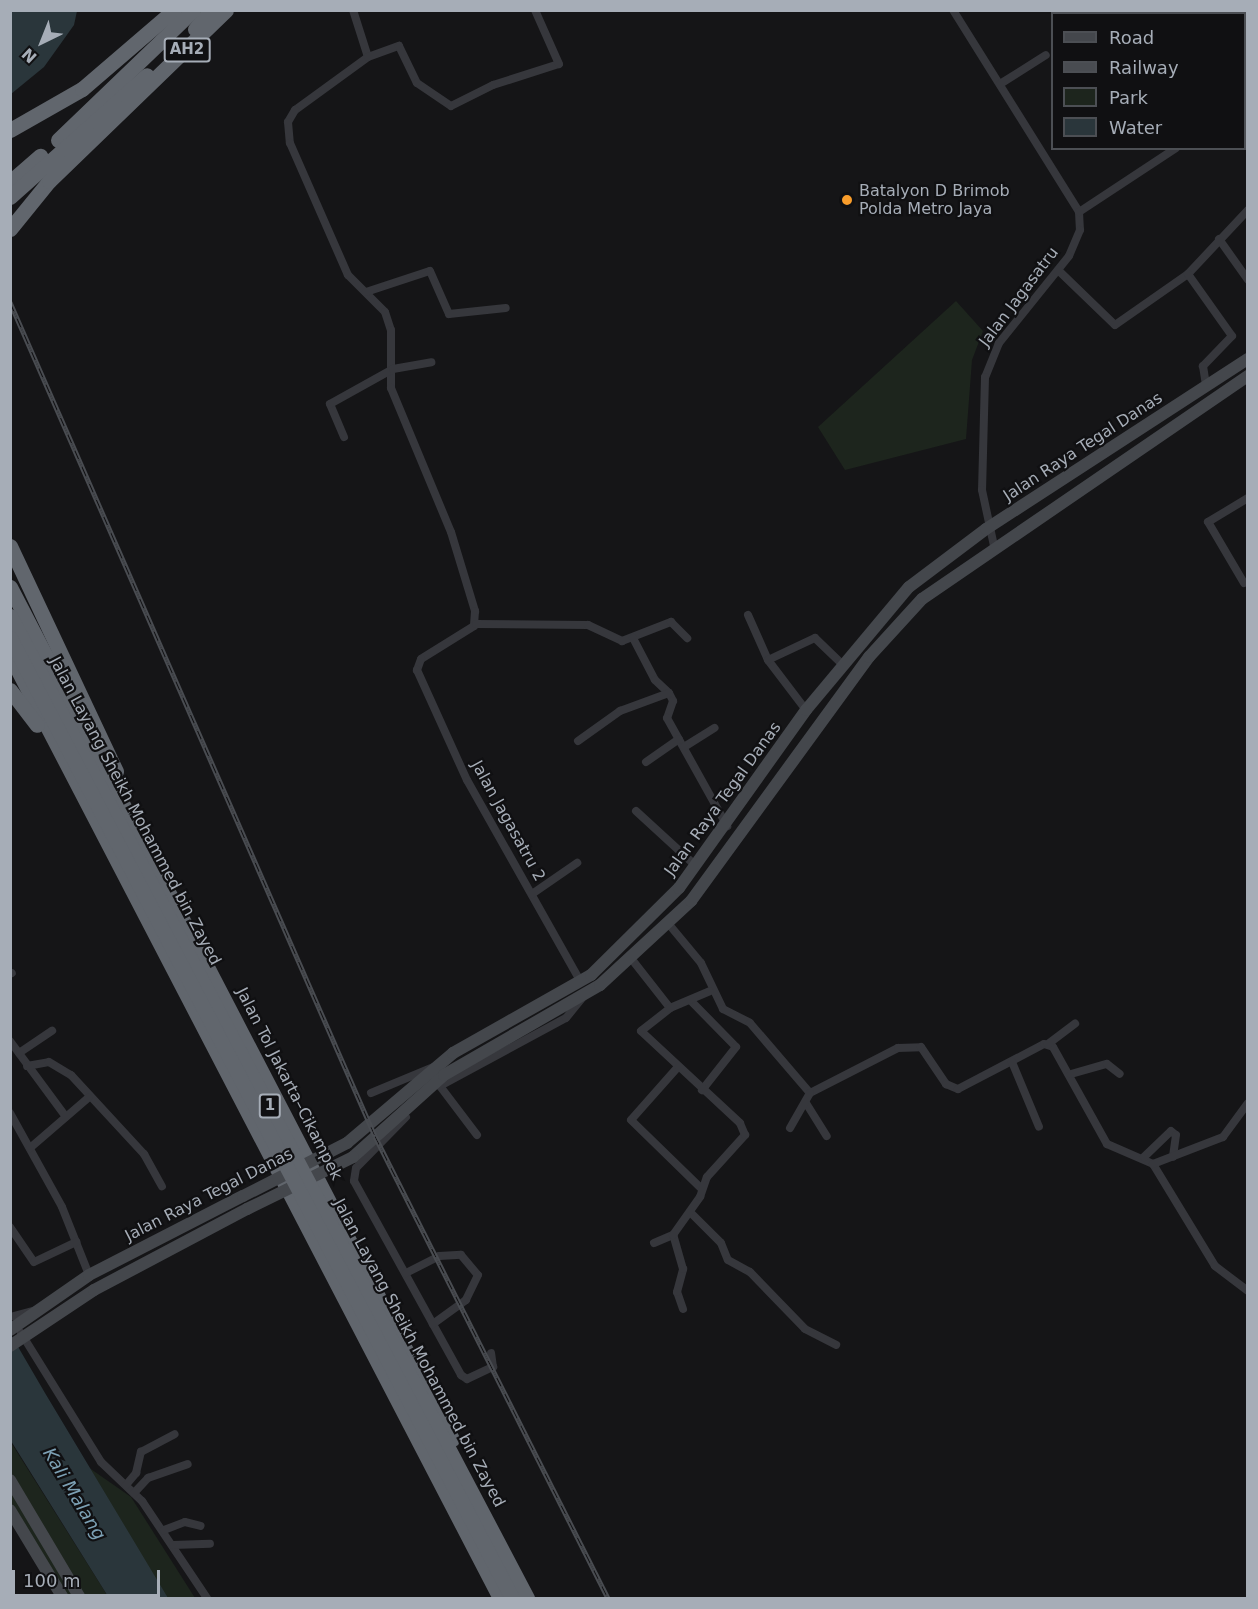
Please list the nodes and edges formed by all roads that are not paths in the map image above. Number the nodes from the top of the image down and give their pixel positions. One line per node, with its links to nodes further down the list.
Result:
1 (174, 10): 12 (highway)
2 (194, 10): 14 (highway)
3 (212, 10): 11 (highway, AH2)
4 (226, 10): 11 (highway, AH2)
5 (353, 10): 9 (street)
6 (535, 10): 9 (street)
7 (953, 10): 10 (street)
8 (1046, 55): 10 (street)
9 (368, 57): 23 (street)
10 (1000, 84): 17 (street)
11 (144, 86): 15 (highway); 18 (highway)
12 (10, 130)
13 (1173, 150): 17 (street)
14 (10, 182)
15 (10, 197)
16 (1248, 210): 19 (street)
17 (1079, 212): 20 (street, Jalan Jagasatru)
18 (10, 229)
19 (1219, 239): 21 (street); 22 (street)
20 (1058, 270): 21 (street); 32 (street, Jalan Jagasatru)
21 (1188, 274): 29 (street)
22 (1248, 280)
23 (366, 292): 24 (street); 27 (street)
24 (506, 308)
25 (1248, 359): 29 (street, Jalan Raya Tegal Danas)
26 (431, 362): 27 (street)
27 (393, 369): 30 (street); 39 (street)
28 (1248, 376): 34 (street, Jalan Raya Tegal Danas)
29 (1206, 386): 32 (street, Jalan Raya Tegal Danas)
30 (344, 436)
31 (1248, 498): 35 (street)
32 (986, 529): 34 (street); 45 (street, Jalan Raya Tegal Danas)
33 (10, 546): 56 (highway)
34 (994, 546): 61 (street, Jalan Raya Tegal Danas)
35 (1244, 583)
36 (10, 587): 56 (highway, Jalan Tol Jakarta–Cikampek / 1)
37 (748, 615): 44 (street)
38 (10, 616): 128 (highway, Jalan Layang Sheikh Mohammed bin Zayed / 1, bridge)
39 (476, 624): 41 (street); 60 (street, Jalan Jagasatru 2)
40 (10, 638): 127 (highway, Jalan Layang Sheikh Mohammed bin Zayed / 1, bridge)
41 (633, 638): 42 (street); 47 (street)
42 (687, 638)
43 (10, 655): 54 (highway, 1)
44 (768, 660): 45 (street); 48 (street)
45 (842, 664): 48 (street, Jalan Raya Tegal Danas)
46 (10, 690): 54 (highway)
47 (669, 693): 50 (street); 51 (street)
48 (806, 710): 57 (street, Jalan Raya Tegal Danas)
49 (715, 728): 52 (street)
50 (679, 739): 52 (street); 53 (street)
51 (578, 741)
52 (684, 747): 57 (street)
53 (646, 762)
54 (76, 782): 126 (highway, 1)
55 (636, 811): 59 (street)
56 (133, 819): 129 (highway, Jalan Tol Jakarta–Cikampek / 1)
57 (727, 826): 59 (street, Jalan Raya Tegal Danas)
58 (577, 863): 60 (street)
59 (696, 866): 63 (street, Jalan Raya Tegal Danas)
60 (532, 894): 63 (street, Jalan Jagasatru 2)
61 (667, 922): 62 (street, Jalan Raya Tegal Danas); 64 (street)
62 (630, 957): 65 (street, Jalan Raya Tegal Danas); 67 (street)
63 (581, 982): 74 (street, Jalan Raya Tegal Danas)
64 (710, 991): 66 (street); 81 (street)
65 (584, 996): 79 (street); 109 (street, Jalan Raya Tegal Danas, bridge)
66 (693, 1002): 67 (street); 80 (street)
67 (670, 1008): 76 (street)
68 (1075, 1024): 71 (street)
69 (52, 1031): 72 (street)
70 (10, 1041): 72 (street)
71 (1048, 1044): 73 (street); 77 (street)
72 (20, 1053): 75 (street)
73 (1012, 1062): 81 (street); 88 (street)
74 (438, 1065): 82 (street); 104 (street, Jalan Raya Tegal Danas, bridge)
75 (27, 1066): 83 (street); 87 (street)
76 (677, 1068): 80 (street); 97 (street)
77 (1071, 1074): 78 (street); 93 (street)
78 (1120, 1074)
79 (440, 1086): 90 (street); 103 (street)
80 (702, 1090): 97 (street)
81 (810, 1092): 84 (street)
82 (370, 1093)
83 (88, 1098): 87 (street); 96 (street)
84 (806, 1103): 89 (street); 91 (street)
85 (1248, 1103): 94 (street)
86 (10, 1113): 92 (street)
87 (66, 1117): 92 (street)
88 (1039, 1127)
89 (790, 1128)
90 (477, 1135)
91 (827, 1136)
92 (30, 1148): 101 (street)
93 (1144, 1157): 94 (street); 95 (street)
94 (1173, 1157): 95 (street)
95 (1153, 1164): 105 (street)
96 (162, 1186)
97 (702, 1190): 98 (street)
98 (691, 1213): 100 (street); 110 (street)
99 (10, 1227): 101 (street)
100 (673, 1234): 102 (street); 106 (street)
101 (76, 1242): 104 (street)
102 (654, 1242)
103 (406, 1274): 108 (street); 108 (street)
104 (89, 1275): 107 (street, Jalan Raya Tegal Danas)
105 (1246, 1293)
106 (683, 1309)
107 (12, 1324): 109 (street)
108 (433, 1324): 111 (street)
109 (17, 1342): 115 (street)
110 (836, 1345)
111 (492, 1353)
112 (175, 1434): 115 (street)
113 (188, 1464): 116 (street)
114 (10, 1480): 117 (street)
115 (126, 1485): 116 (street)
116 (134, 1493): 120 (street)
117 (31, 1514): 118 (street); 124 (street)
118 (12, 1517): 123 (street)
119 (201, 1526): 120 (street)
120 (164, 1530): 122 (street)
121 (210, 1544): 122 (street)
122 (173, 1545): 125 (street)
123 (63, 1599)
124 (80, 1599)
125 (207, 1599)
126 (500, 1599)
127 (512, 1599)
128 (527, 1599)
129 (533, 1599)

